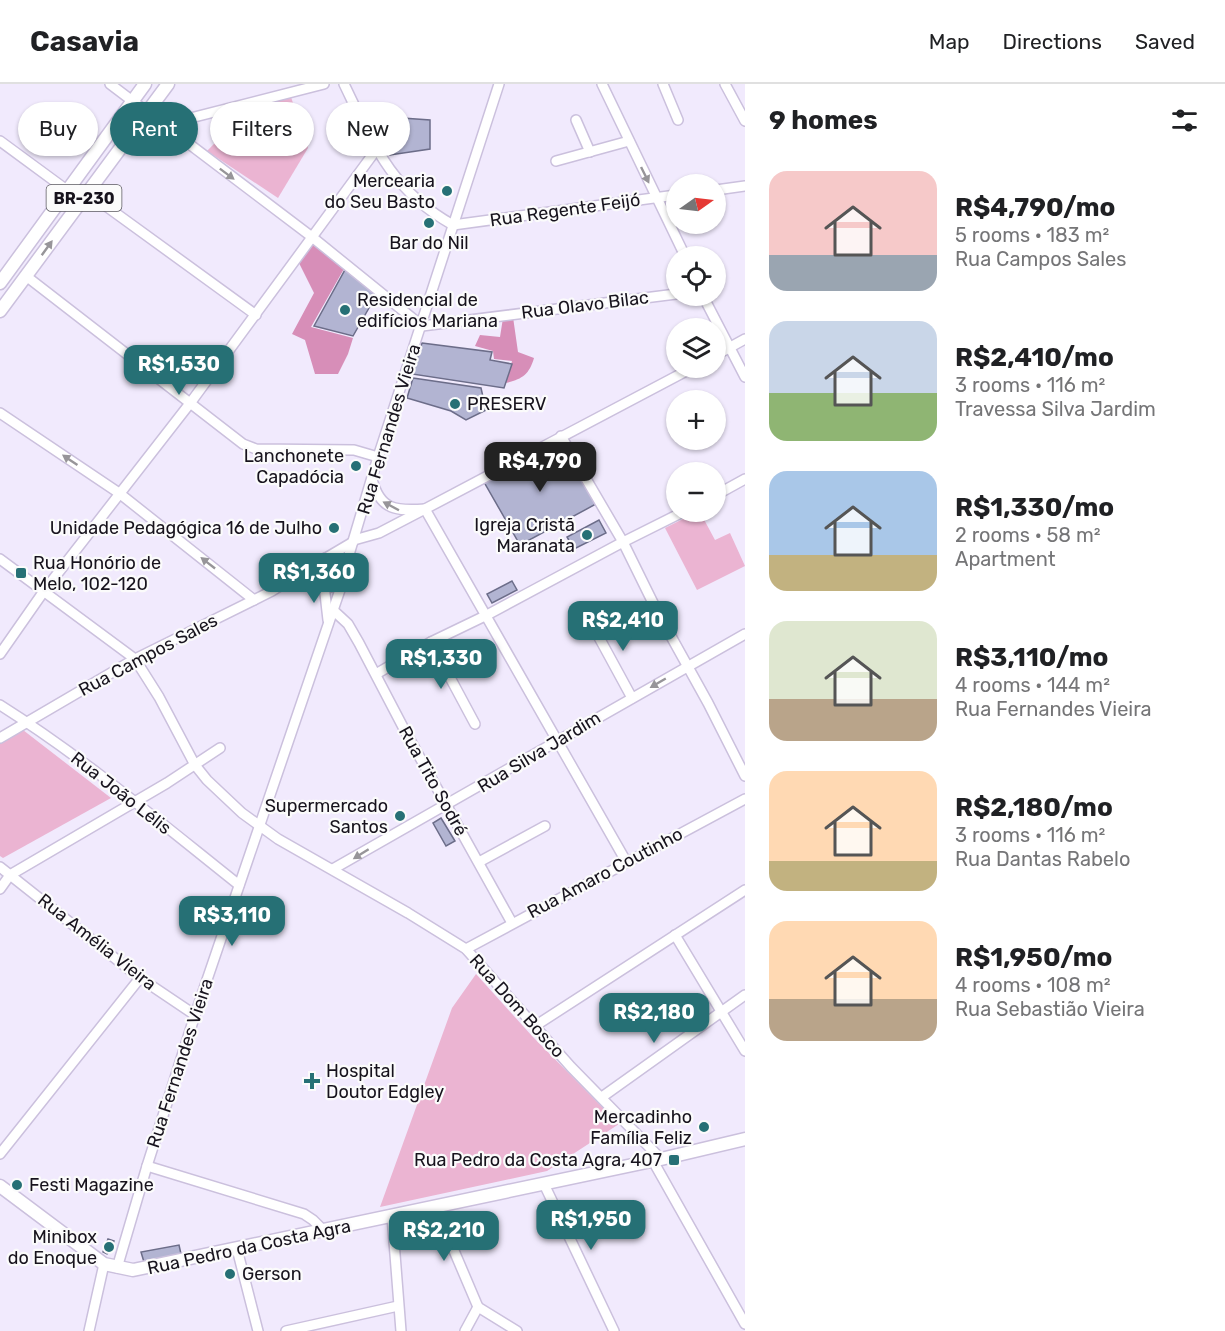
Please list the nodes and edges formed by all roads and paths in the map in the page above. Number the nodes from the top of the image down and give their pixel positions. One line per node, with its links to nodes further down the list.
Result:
1 (110, 84): 10 (street)
2 (145, 84): 10 (main road, BR-230)
3 (168, 84): 11 (main road, BR-230)
4 (324, 84): 13 (street)
5 (344, 84): 12 (street)
6 (499, 84): 31 (street, Rua Fernandes Vieira)
7 (602, 84): 18 (street)
8 (663, 84): 15 (street)
9 (725, 84): 16 (street)
10 (131, 101): 27 (main road, BR-230)
11 (155, 102)
12 (353, 102)
13 (198, 116)
14 (576, 120): 20 (street)
15 (678, 120)
16 (745, 121)
17 (0, 141): 27 (street)
18 (629, 141): 20 (street); 30 (street, one-way to 30)
19 (198, 151): 32 (street, one-way to 32)
20 (590, 152): 24 (street)
21 (115, 156): 28 (main road, BR-230)
22 (372, 156): 32 (street)
23 (380, 156): 31 (street)
24 (556, 161)
25 (745, 186): 26 (street)
26 (726, 189)
27 (68, 191): 35 (main road, BR-230)
28 (88, 193): 34 (main road, BR-230, one-way to 28); 39 (street)
29 (666, 197): 30 (street, Rua Regente Feijó)
30 (657, 198): 31 (street, Rua Regente Feijó); 33 (street)
31 (453, 225): 40 (street, Rua Fernandes Vieira)
32 (312, 237): 39 (street); 40 (street)
33 (680, 246)
34 (26, 276): 38 (main road, BR-230); 46 (street)
35 (0, 282)
36 (666, 295): 40 (street, Rua Olavo Bilac)
37 (708, 306): 42 (street)
38 (0, 311)
39 (256, 315): 46 (street)
40 (422, 326): 49 (street, Rua Fernandes Vieira)
41 (745, 339): 42 (street)
42 (730, 347): 43 (street); 44 (street)
43 (726, 349)
44 (745, 377)
45 (673, 378): 48 (street, Rua Campos Sales)
46 (191, 402): 49 (street); 53 (street)
47 (0, 413): 53 (street, one-way to 47)
48 (561, 436): 54 (street, Rua Campos Sales); 57 (street)
49 (378, 457): 50 (street, Rua Fernandes Vieira)
50 (372, 479): 54 (street, one-way to 50); 56 (street, Rua Fernandes Vieira)
51 (745, 479): 52 (street)
52 (726, 489)
53 (119, 493): 65 (street); 66 (street, one-way to 53)
54 (425, 509): 56 (street, Rua Campos Sales); 68 (street)
55 (666, 520): 57 (street)
56 (353, 541): 59 (street, Rua Campos Sales); 60 (street, Rua Fernandes Vieira)
57 (623, 542): 68 (street); 75 (street)
58 (0, 558): 65 (street)
59 (324, 559): 60 (street); 61 (street, Rua Campos Sales); 62 (street)
60 (345, 568): 63 (street)
61 (297, 574): 62 (street); 66 (street, Rua Campos Sales)
62 (316, 575): 64 (street)
63 (343, 581): 64 (street); 67 (street, Rua Fernandes Vieira)
64 (324, 585): 70 (street, Rua Fernandes Vieira)
65 (44, 591): 73 (street); 74 (street)
66 (254, 600): 74 (street, Rua Campos Sales)
67 (334, 611): 70 (street, Rua Fernandes Vieira); 76 (street, Rua Tito Sodré)
68 (487, 615): 72 (street); 82 (street)
69 (589, 619): 77 (street)
70 (328, 620): 89 (street, Rua Fernandes Vieira)
71 (745, 634): 75 (street, Rua Silva Jardim)
72 (431, 642): 76 (street); 80 (street)
73 (0, 654)
74 (135, 659): 79 (street, Rua Campos Sales); 84 (street, Rua Dom Bosco)
75 (688, 665): 77 (street, Rua Silva Jardim, one-way to 77); 85 (street)
76 (376, 675): 88 (street, Rua Tito Sodré)
77 (632, 698): 82 (street, Rua Silva Jardim)
78 (0, 705): 79 (street, Rua João Lélis)
79 (28, 723): 81 (street, Rua Campos Sales); 86 (street, Rua João Lélis)
80 (475, 724)
81 (0, 738)
82 (558, 740): 88 (street, Rua Silva Jardim); 92 (street)
83 (220, 748): 84 (street)
84 (195, 765): 86 (street); 89 (street, Rua Dom Bosco)
85 (745, 776)
86 (132, 802): 95 (street); 96 (street, Rua João Lélis)
87 (743, 804): 92 (street, Rua Amaro Coutinho)
88 (446, 806): 91 (street, Rua Tito Sodré); 94 (street, Rua Silva Jardim, one-way to 94)
89 (259, 825): 94 (street, Rua Dom Bosco); 96 (street, Rua Fernandes Vieira)
90 (545, 825): 91 (street)
91 (479, 862): 99 (street, Rua Tito Sodré)
92 (627, 863): 99 (street, Rua Amaro Coutinho)
93 (0, 867): 95 (street, Rua Amélia Vieira)
94 (333, 869): 101 (street, Rua Dom Bosco)
95 (10, 875): 97 (street); 102 (street, Rua Amélia Vieira)
96 (239, 885): 105 (street, Rua Fernandes Vieira)
97 (0, 889)
98 (745, 890): 100 (street)
99 (512, 923): 101 (street, Rua Amaro Coutinho)
100 (675, 935): 104 (street); 106 (street)
101 (466, 949): 106 (street, Rua Dom Bosco)
102 (140, 978): 105 (street, Rua Amélia Vieira); 110 (street)
103 (745, 995): 104 (street)
104 (722, 1013): 107 (street); 108 (street)
105 (195, 1015): 112 (street, Rua Fernandes Vieira)
106 (535, 1026): 108 (street, Rua Dom Bosco)
107 (745, 1052)
108 (602, 1097): 111 (street, Rua Dom Bosco)
109 (745, 1139): 111 (main road, Rua Pedro da Costa Agra)
110 (0, 1154)
111 (657, 1160): 113 (main road, Rua Pedro da Costa Agra); 123 (street)
112 (147, 1166): 117 (street); 120 (street, Rua Fernandes Vieira)
113 (544, 1184): 115 (main road, Rua Pedro da Costa Agra); 130 (street)
114 (0, 1186): 119 (main road, Rua Pedro da Costa Agra)
115 (435, 1206): 116 (main road, Rua Pedro da Costa Agra); 122 (street)
116 (392, 1216): 117 (main road, Rua Pedro da Costa Agra); 121 (street)
117 (324, 1231): 118 (main road, Rua Pedro da Costa Agra)
118 (237, 1249): 120 (main road, Rua Pedro da Costa Agra); 125 (street)
119 (104, 1264): 120 (main road, Rua Pedro da Costa Agra); 124 (street)
120 (117, 1268)
121 (398, 1306): 126 (street); 127 (street)
122 (478, 1307): 128 (street); 129 (street)
123 (745, 1324)
124 (88, 1331)
125 (258, 1331)
126 (286, 1331)
127 (401, 1331)
128 (465, 1331)
129 (517, 1331)
130 (614, 1331)

